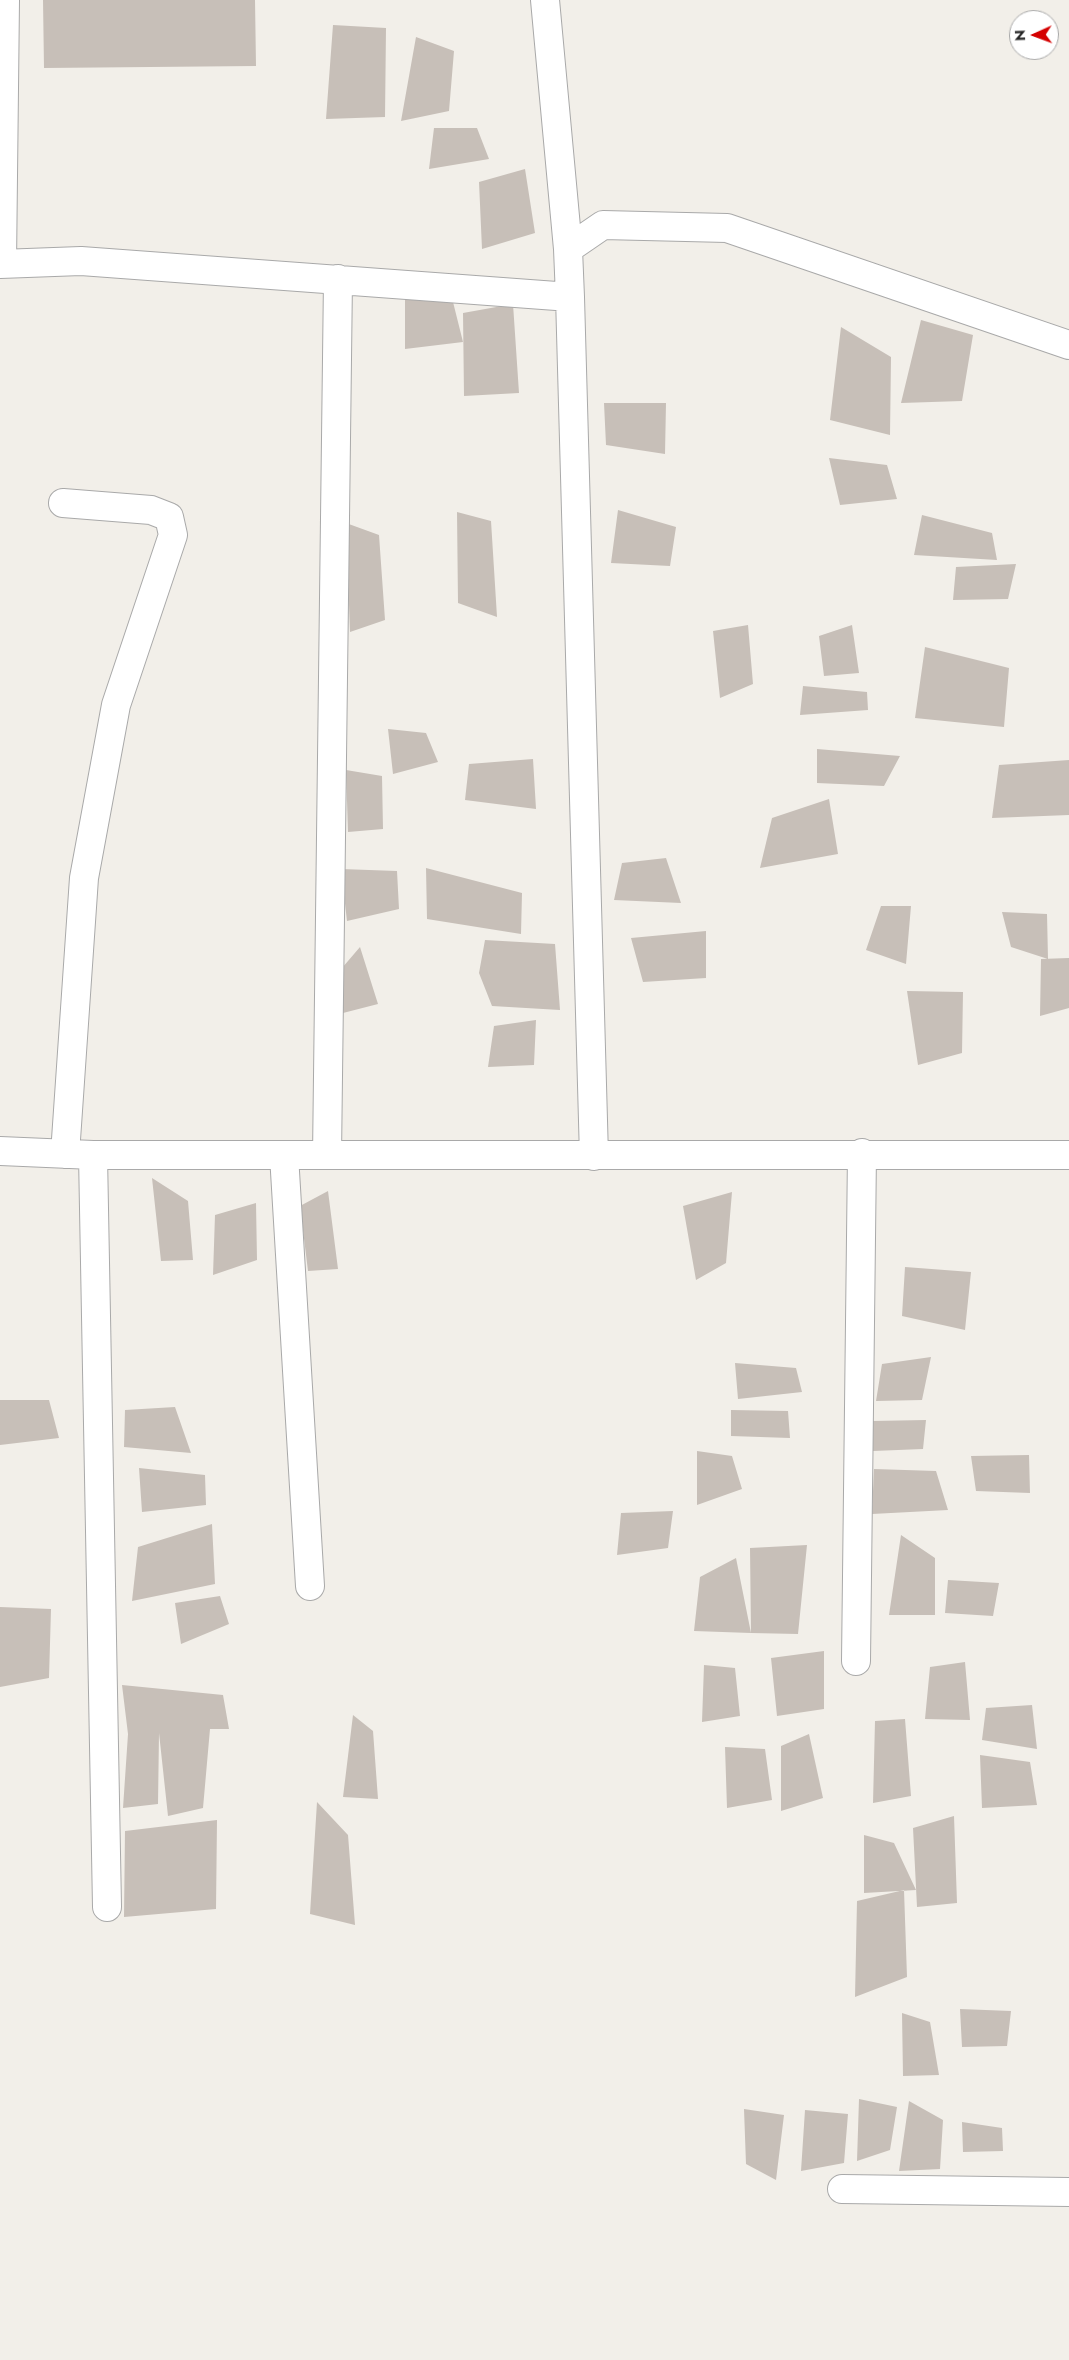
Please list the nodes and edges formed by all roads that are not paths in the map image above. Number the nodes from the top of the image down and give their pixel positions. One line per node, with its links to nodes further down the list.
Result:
1 (5, 0): 4 (street)
2 (545, 0): 3 (street)
3 (568, 249): 6 (street); 7 (street)
4 (1, 264): 5 (street)
5 (338, 279): 6 (street); 14 (street)
6 (570, 297): 16 (street)
7 (1069, 345)
8 (63, 503): 11 (street)
9 (0, 1151): 11 (street)
10 (862, 1153): 15 (street); 16 (street); 18 (street)
11 (64, 1154): 12 (street)
12 (93, 1155): 13 (street); 19 (street)
13 (284, 1155): 14 (street); 17 (street)
14 (327, 1155): 16 (street)
15 (1069, 1155)
16 (594, 1156)
17 (310, 1586)
18 (856, 1661)
19 (107, 1907)
20 (842, 2189): 21 (street)
21 (1069, 2192)

